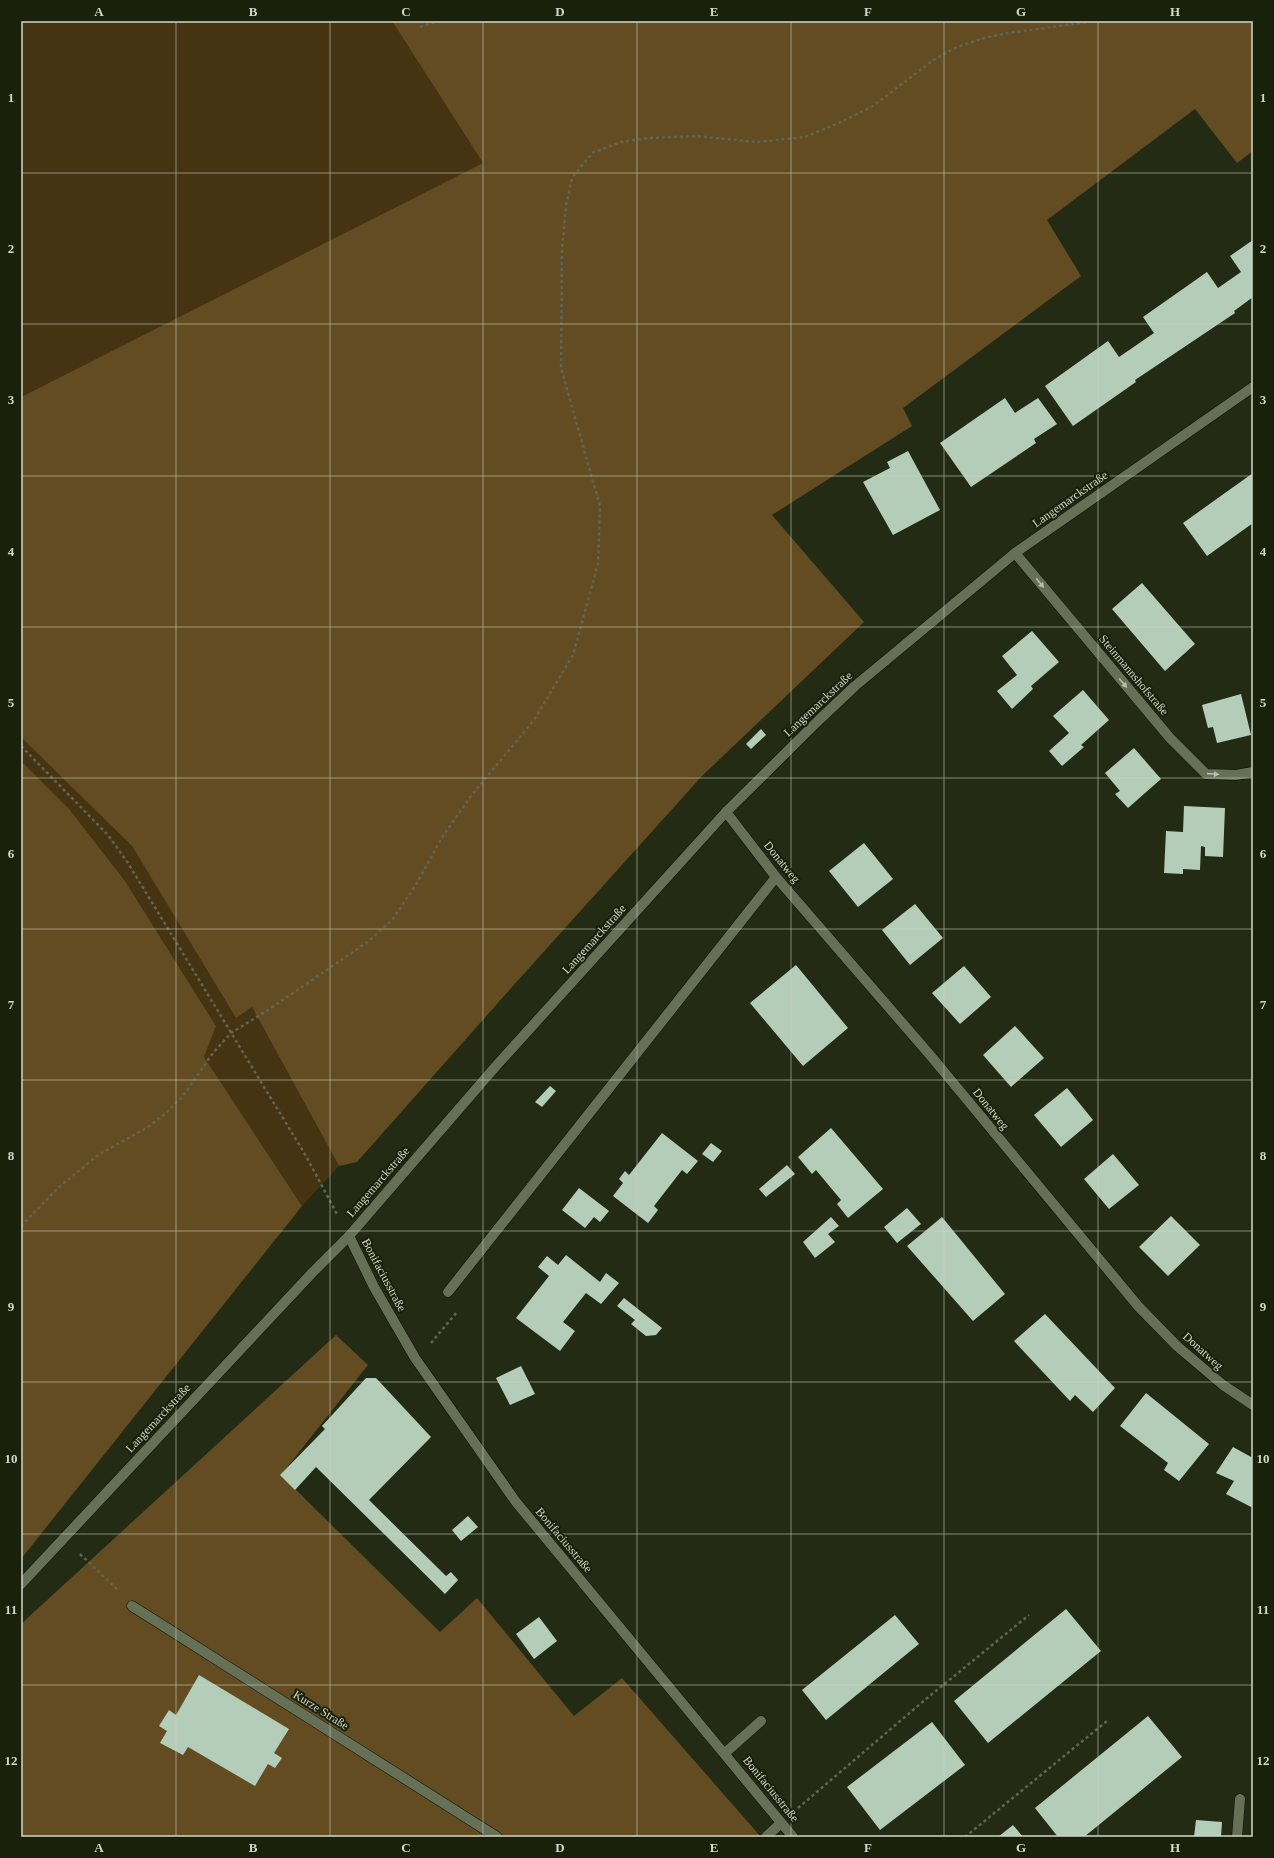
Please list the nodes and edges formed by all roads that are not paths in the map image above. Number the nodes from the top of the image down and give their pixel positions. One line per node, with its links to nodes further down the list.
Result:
1 (1253, 386): 2 (street, Langemarckstraße)
2 (1015, 553): 3 (street, Steinmannshofstraße, one-way to 3); 4 (street, Langemarckstraße)
3 (1253, 772)
4 (726, 812): 5 (street, Donatweg); 6 (street, Langemarckstraße)
5 (776, 877): 7 (street); 8 (street, Donatweg)
6 (349, 1236): 9 (street, Langemarckstraße); 12 (street, Bonifaciusstraße)
7 (448, 1292)
8 (1253, 1405)
9 (21, 1584)
10 (132, 1606): 15 (street, Kurze Straße)
11 (761, 1721): 12 (street)
12 (725, 1753): 14 (street, Bonifaciusstraße)
13 (1240, 1799): 18 (street)
14 (781, 1823): 16 (street); 17 (street, Bonifaciusstraße)
15 (497, 1837)
16 (766, 1837)
17 (793, 1837)
18 (1237, 1837)

